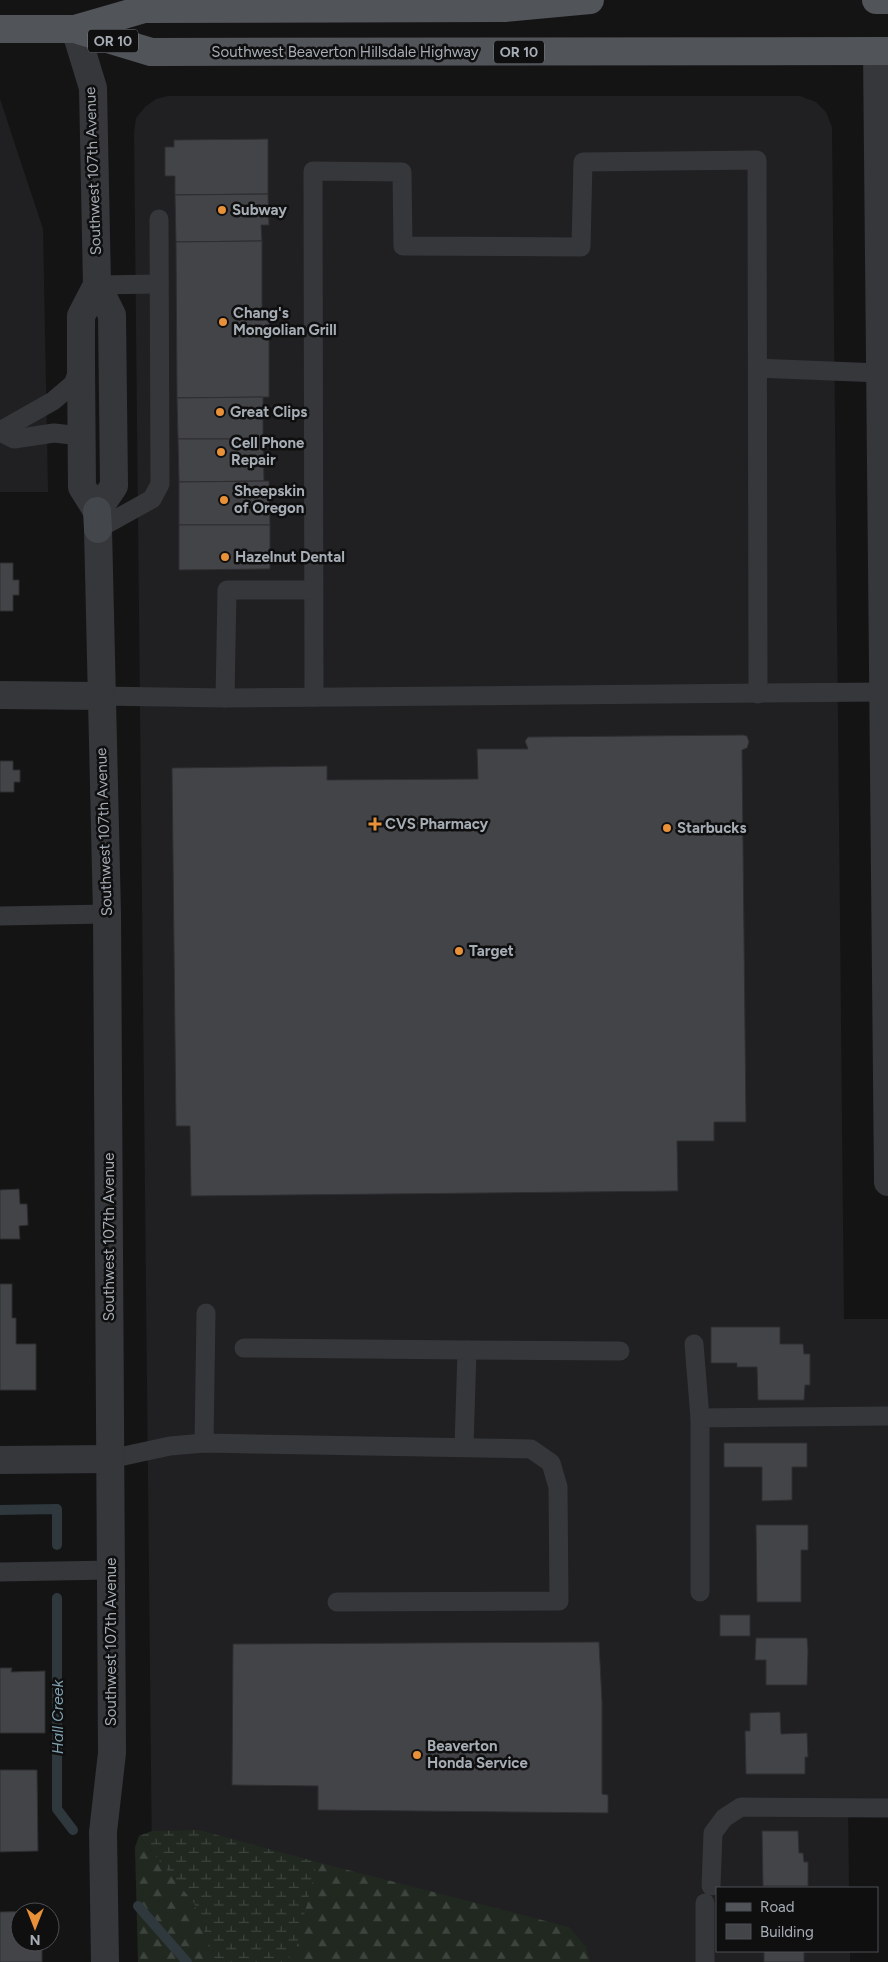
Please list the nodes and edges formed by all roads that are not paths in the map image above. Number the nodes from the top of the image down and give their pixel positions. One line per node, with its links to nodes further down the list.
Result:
1 (590, 0): 5 (main road, Southwest Beaverton Hillsdale Highway / OR 10)
2 (876, 0): 3 (main road)
3 (888, 0)
4 (0, 29): 5 (main road, Southwest Beaverton Hillsdale Highway / OR 10)
5 (75, 29): 6 (main road, Southwest Beaverton Hillsdale Highway / OR 10); 9 (street, Southwest 107th Avenue)
6 (884, 45): 12 (street)
7 (159, 219): 8 (lane)
8 (159, 284): 9 (lane); 16 (lane)
9 (97, 285): 10 (street, Southwest 107th Avenue); 16 (street, Southwest 107th Avenue)
10 (80, 364): 13 (lane); 14 (street, Southwest 107th Avenue)
11 (758, 368): 12 (lane); 18 (lane); 20 (lane)
12 (880, 373): 15 (street)
13 (0, 432): 14 (lane)
14 (81, 436): 16 (street, Southwest 107th Avenue)
15 (885, 470): 17 (street)
16 (98, 520): 22 (street, Southwest 107th Avenue)
17 (885, 544): 19 (street)
18 (313, 590): 23 (lane); 24 (lane)
19 (884, 692): 20 (lane); 27 (street)
20 (758, 694): 23 (lane)
21 (0, 695): 22 (street)
22 (100, 696): 24 (lane); 25 (street, Southwest 107th Avenue)
23 (314, 697): 24 (lane)
24 (225, 698)
25 (107, 914): 26 (lane); 37 (street, Southwest 107th Avenue)
26 (0, 916)
27 (888, 1182)
28 (206, 1313): 35 (lane)
29 (694, 1344): 34 (lane)
30 (244, 1348): 31 (lane)
31 (466, 1350): 32 (lane); 36 (lane)
32 (620, 1351)
33 (888, 1416): 34 (lane)
34 (700, 1418): 41 (lane)
35 (204, 1443): 36 (lane); 37 (lane)
36 (464, 1447): 42 (lane)
37 (110, 1459): 38 (street); 39 (street, Southwest 107th Avenue)
38 (0, 1460)
39 (111, 1570): 40 (lane); 44 (street, Southwest 107th Avenue)
40 (0, 1572)
41 (700, 1592)
42 (337, 1602)
43 (888, 1808): 45 (lane)
44 (105, 1962)
45 (704, 1962)

